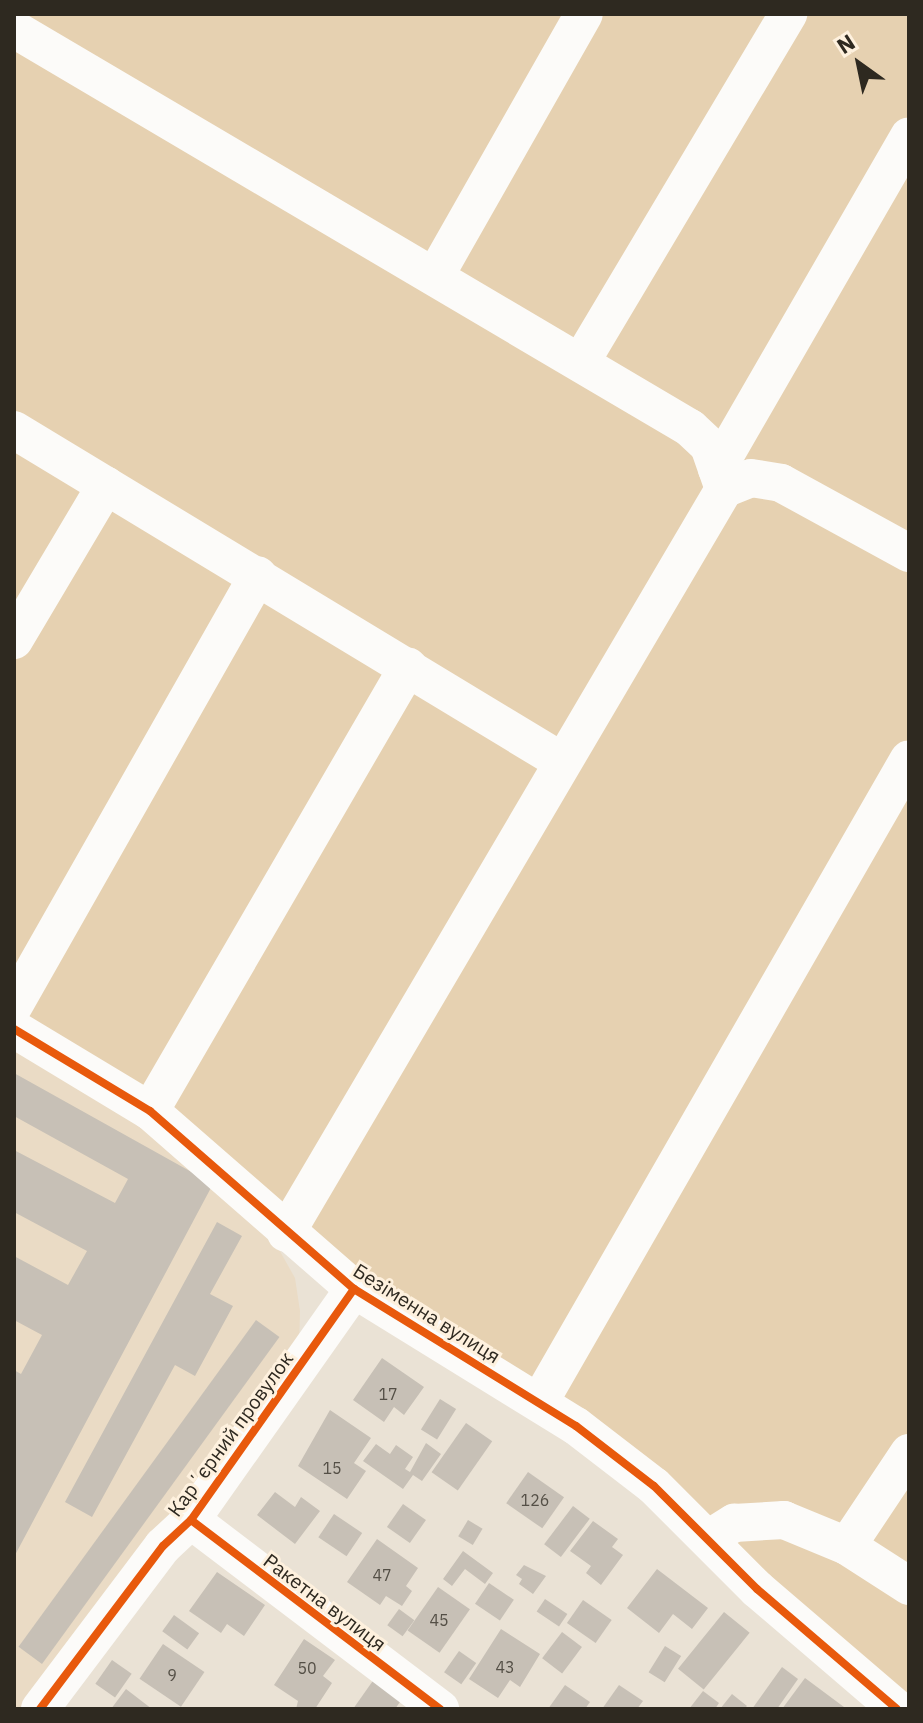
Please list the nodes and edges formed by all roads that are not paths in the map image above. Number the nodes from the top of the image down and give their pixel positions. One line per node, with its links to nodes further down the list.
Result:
1 (584, 14): 5 (street)
2 (788, 14): 6 (street)
3 (14, 29): 5 (street)
4 (909, 137): 8 (street)
5 (435, 276): 6 (street)
6 (582, 360): 8 (street)
7 (14, 430): 9 (street)
8 (720, 479): 10 (street); 15 (street)
9 (106, 485): 11 (street); 12 (street)
10 (906, 545)
11 (258, 576): 13 (street); 16 (street)
12 (14, 640)
13 (408, 667): 15 (street); 18 (street)
14 (909, 759): 21 (street)
15 (561, 761): 19 (street)
16 (14, 1005)
17 (14, 1029): 18 (street, Безіменна вулиця)
18 (150, 1111): 19 (street, Безіменна вулиця)
19 (286, 1233): 20 (street, Безіменна вулиця)
20 (354, 1289): 21 (street, Безіменна вулиця); 23 (street, Карʼєрний провулок)
21 (540, 1401): 24 (street, Безіменна вулиця)
22 (909, 1453): 25 (street)
23 (191, 1520): 27 (street, Карʼєрний провулок); 28 (street, Ракетна вулиця)
24 (708, 1539): 25 (street); 29 (street, Безіменна вулиця)
25 (847, 1546): 26 (street)
26 (909, 1586)
27 (40, 1709)
28 (440, 1709)
29 (897, 1709)

